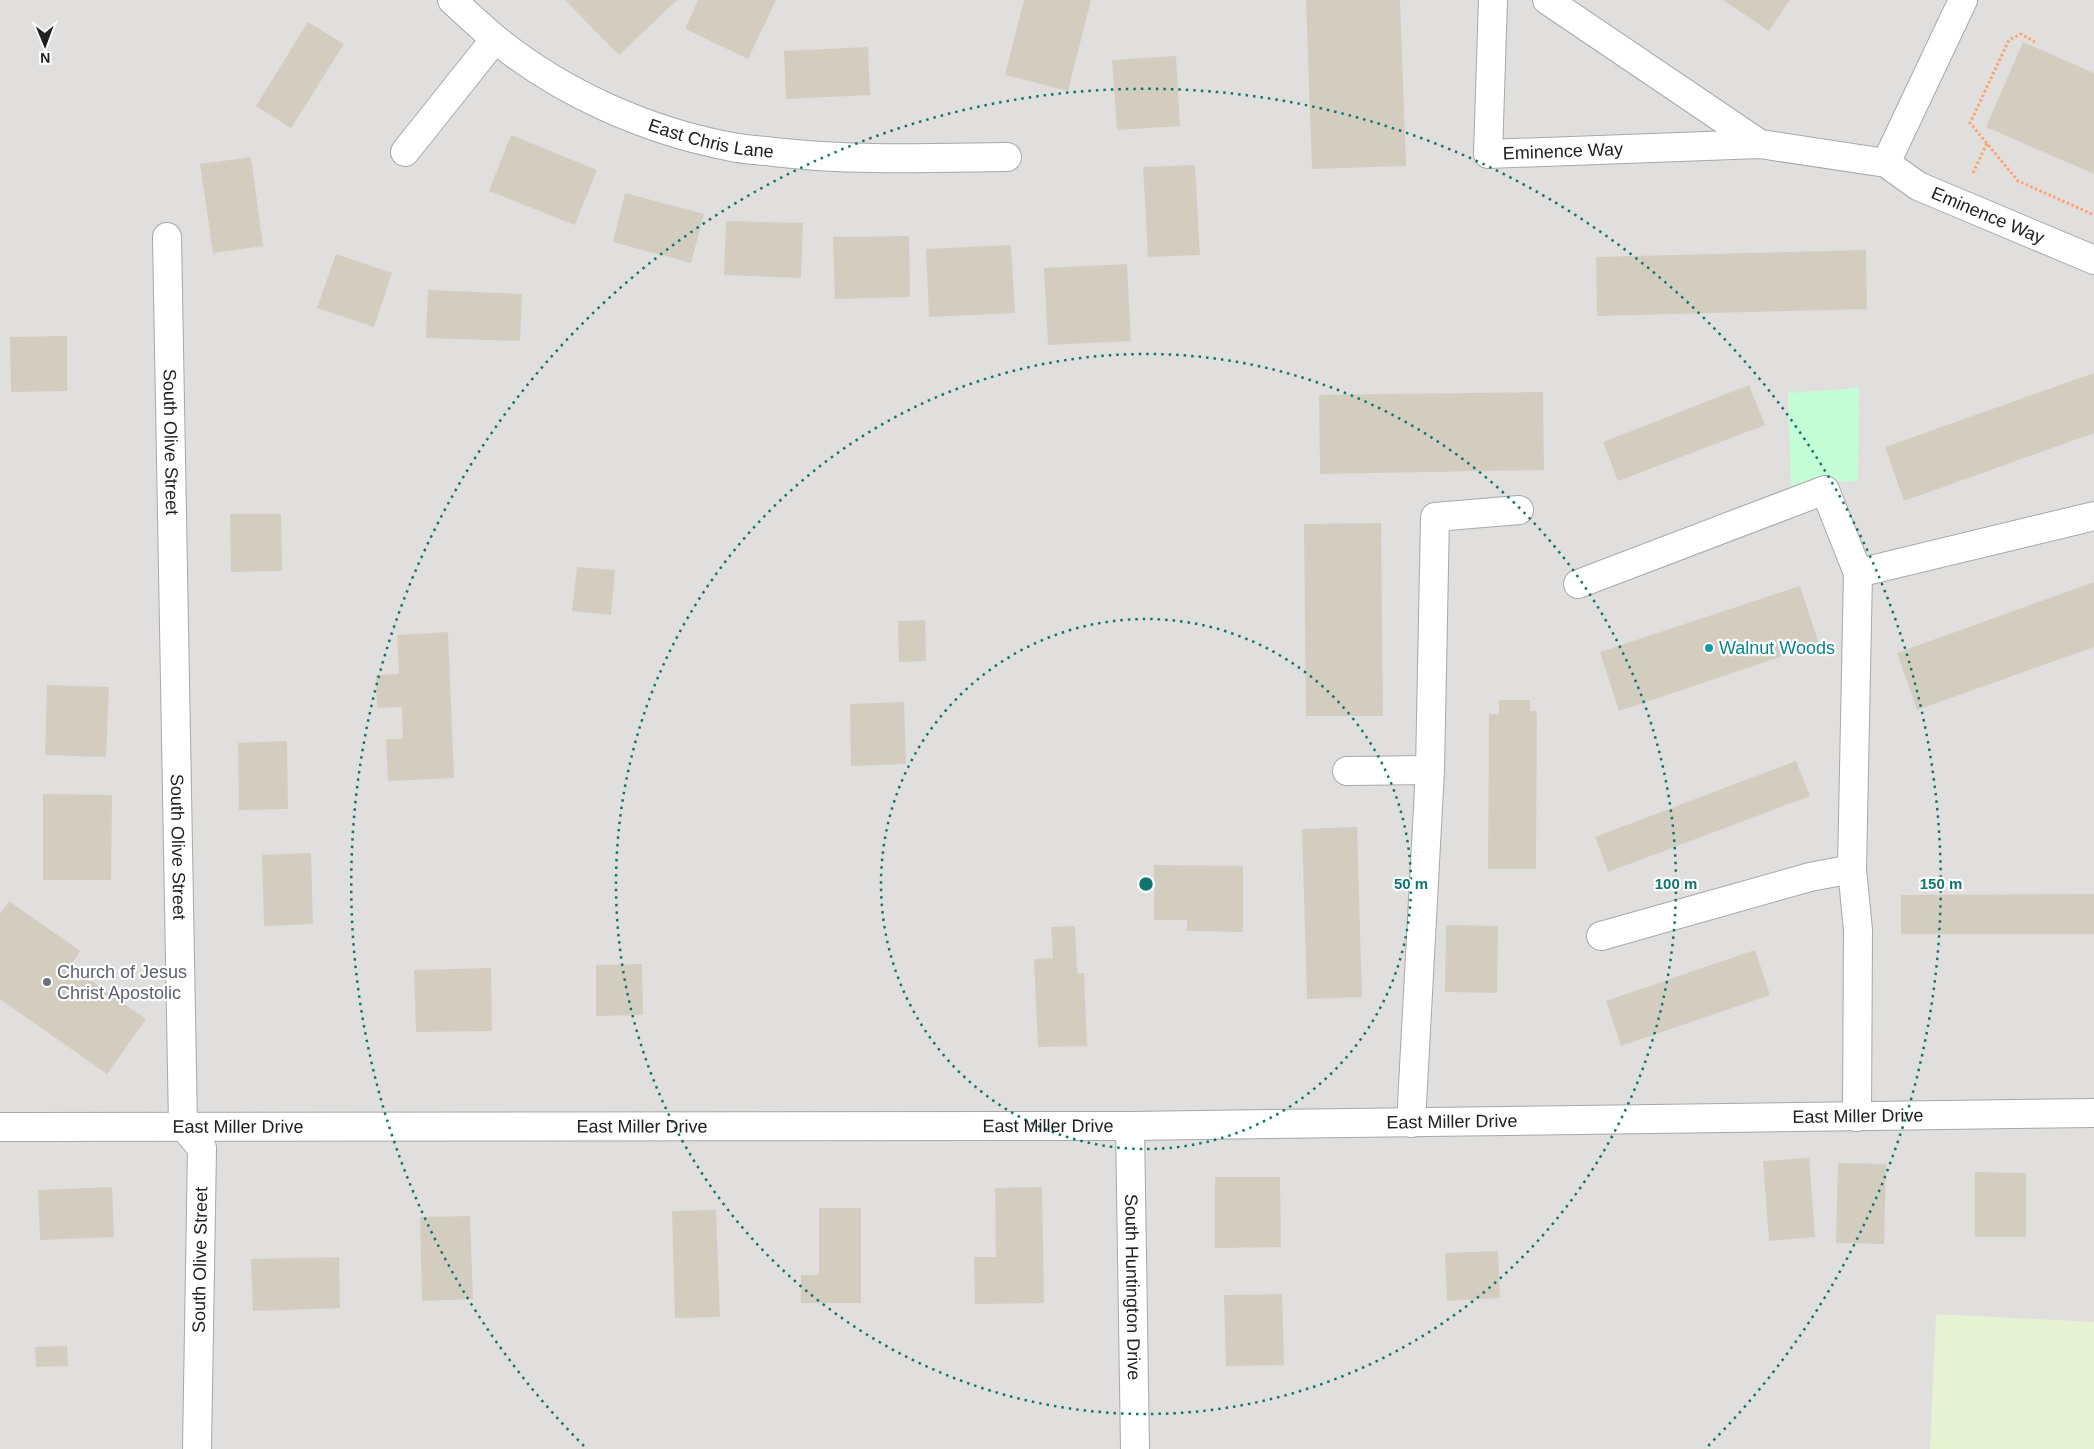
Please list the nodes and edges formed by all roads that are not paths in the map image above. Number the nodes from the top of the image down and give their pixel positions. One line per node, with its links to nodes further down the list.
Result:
1 (452, 0): 5 (street, East Chris Lane)
2 (1493, 0): 6 (street, Eminence Way)
3 (1547, 0): 6 (street, Eminence Way)
4 (1962, 0): 9 (street)
5 (495, 39): 7 (street); 8 (street, East Chris Lane)
6 (1760, 144): 9 (street, Eminence Way)
7 (405, 152)
8 (1008, 157)
9 (1886, 163): 11 (street, Eminence Way)
10 (167, 237): 23 (street, South Olive Street)
11 (2094, 260)
12 (1519, 510): 16 (street)
13 (2094, 516): 14 (street)
14 (1858, 572): 15 (street); 18 (street)
15 (1578, 584)
16 (1430, 770): 17 (street); 22 (street)
17 (1347, 772)
18 (1852, 868): 19 (street); 21 (street)
19 (1601, 936)
20 (2094, 1112): 21 (street, East Miller Drive)
21 (1857, 1117): 22 (street, East Miller Drive)
22 (1411, 1123): 24 (street, East Miller Drive)
23 (183, 1126): 24 (street, East Miller Drive); 25 (street, East Miller Drive); 26 (street, South Olive Street)
24 (1130, 1126): 27 (street, South Huntington Drive)
25 (0, 1127)
26 (197, 1449)
27 (1135, 1449)

